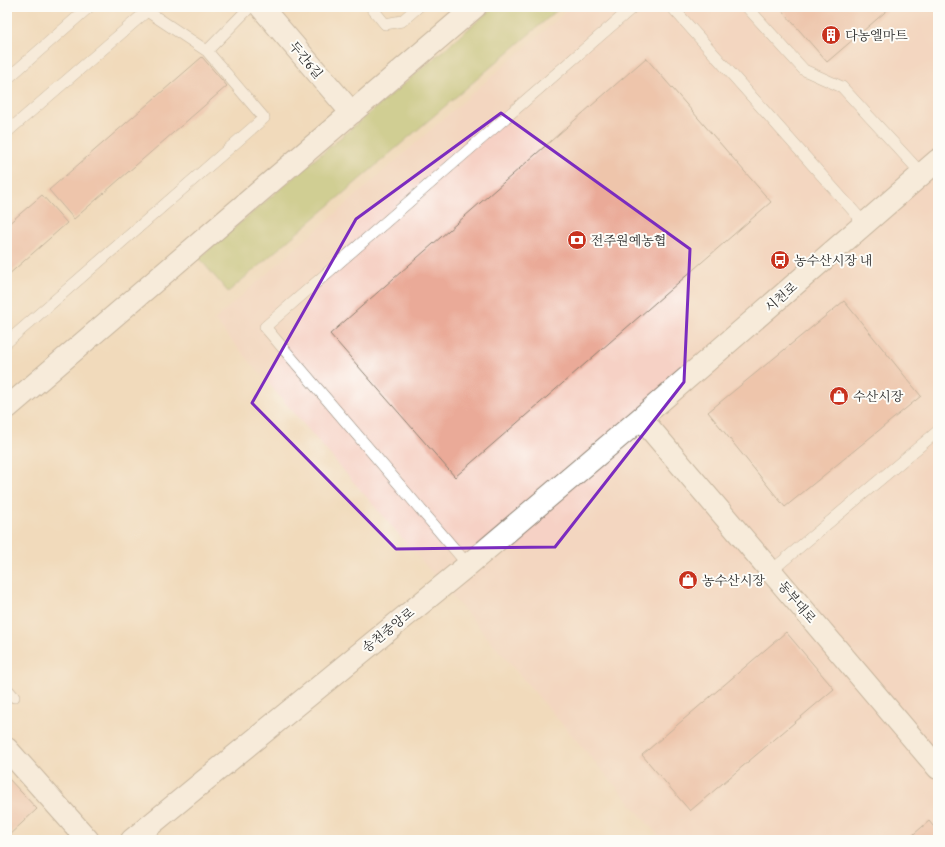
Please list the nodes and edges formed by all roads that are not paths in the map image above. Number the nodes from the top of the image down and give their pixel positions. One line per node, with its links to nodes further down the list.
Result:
1 (89, 7): 12 (lane)
2 (250, 7): 11 (lane)
3 (261, 7): 13 (street, 두간6길)
4 (371, 7): 5 (lane)
5 (418, 7)
6 (475, 7): 13 (street)
7 (633, 7): 21 (lane)
8 (672, 7): 16 (lane)
9 (748, 7): 15 (lane)
10 (145, 9): 11 (lane); 14 (lane)
11 (207, 51): 17 (lane)
12 (7, 79)
13 (352, 113): 18 (street)
14 (7, 132)
15 (930, 167): 16 (street, 시천로)
16 (865, 224): 19 (street, 시천로)
17 (7, 342)
18 (7, 408)
19 (641, 418): 21 (street, 송천중앙로); 22 (street, 동부대로)
20 (938, 431): 22 (lane)
21 (468, 565): 26 (street, 송천중앙로)
22 (771, 571): 24 (street, 동부대로)
23 (7, 750): 25 (street)
24 (938, 768)
25 (88, 840)
26 (132, 840)

